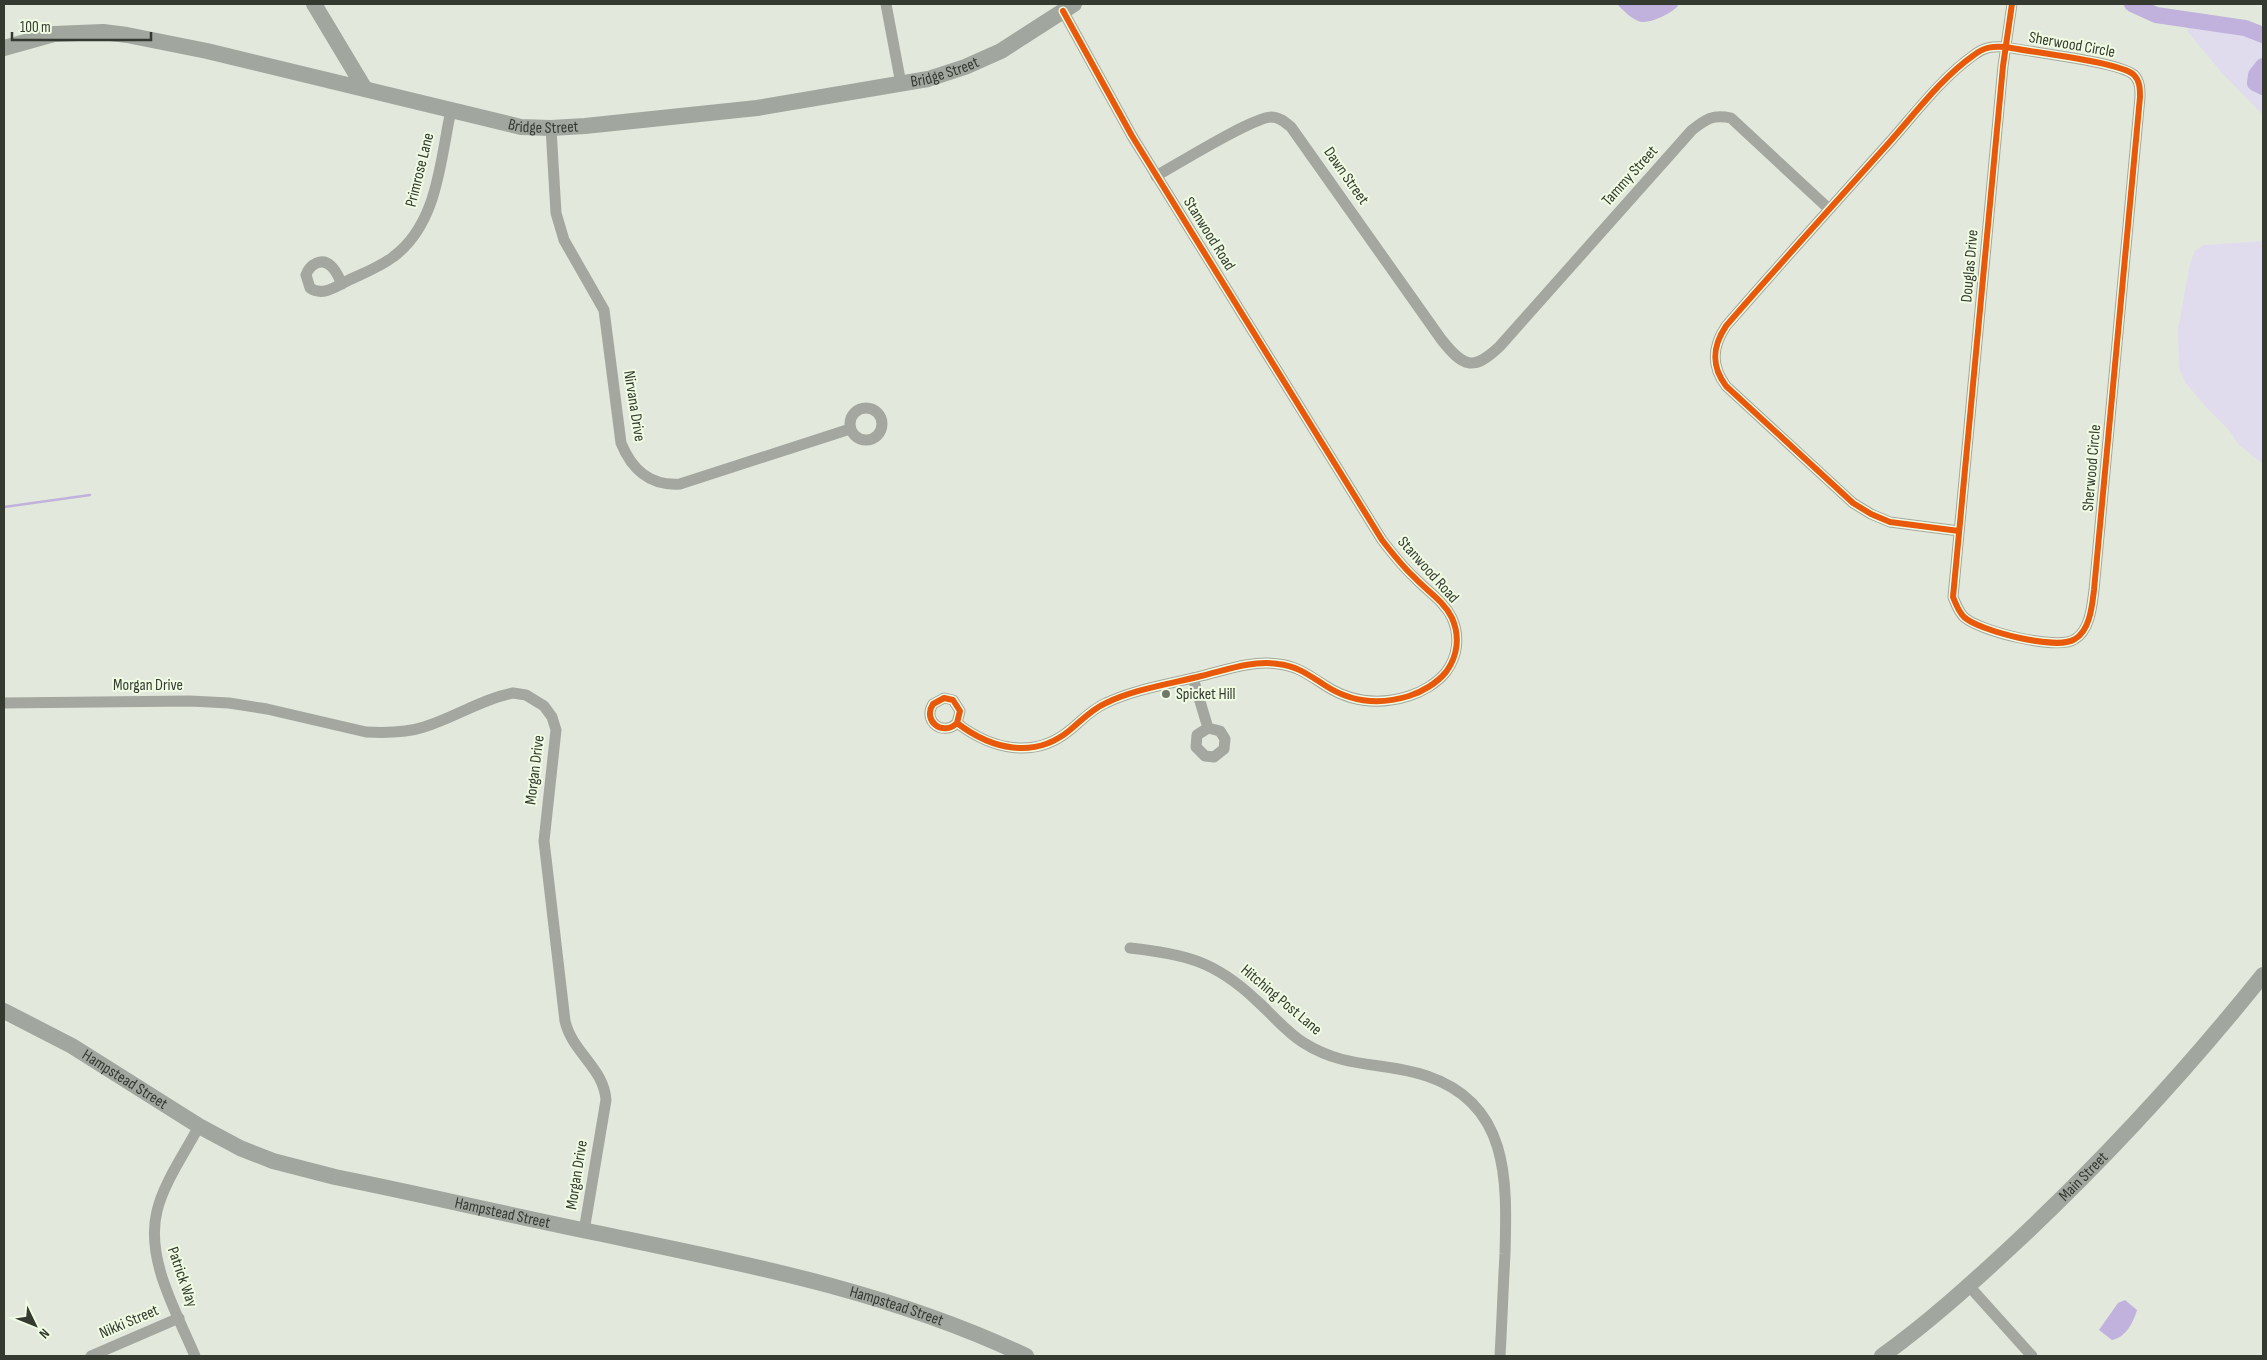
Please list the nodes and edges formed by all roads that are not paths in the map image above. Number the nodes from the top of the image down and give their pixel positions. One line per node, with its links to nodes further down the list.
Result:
1 (314, 4): 8 (main road)
2 (886, 4): 7 (street)
3 (2012, 4): 5 (street, Douglas Drive)
4 (1068, 8): 7 (main road, Bridge Street); 11 (street, Stanwood Road)
5 (2006, 47): 12 (street, Sherwood Circle); 16 (street, Douglas Drive); 16 (street, Sherwood Circle)
6 (4, 48): 8 (main road, Bridge Street)
7 (901, 84): 10 (main road, Bridge Street)
8 (365, 89): 9 (main road, Bridge Street)
9 (451, 110): 10 (main road, Bridge Street); 13 (street, Primrose Lane)
10 (551, 128): 15 (street, Nirvana Drive)
11 (1156, 176): 14 (street, Dawn Street); 17 (street, Stanwood Road)
12 (1829, 209): 14 (street, Tammy Street); 16 (street, Sherwood Circle)
13 (342, 284)
14 (1467, 363)
15 (850, 429)
16 (1959, 531)
17 (1193, 678): 19 (street, Stanwood Road); 20 (street)
18 (4, 703): 25 (street, Morgan Drive)
19 (957, 723)
20 (1208, 728)
21 (1130, 948): 31 (street, Hitching Post Lane)
22 (2263, 975): 26 (main road, Main Street)
23 (4, 1011): 24 (main road, Hampstead Street)
24 (200, 1126): 25 (main road, Hampstead Street); 27 (street, Patrick Way)
25 (584, 1231): 30 (main road, Hampstead Street)
26 (1969, 1286): 32 (main road, Main Street); 33 (street)
27 (179, 1318): 28 (street, Nikki Street); 29 (street, Patrick Way)
28 (91, 1356)
29 (195, 1356)
30 (1026, 1356)
31 (1500, 1356)
32 (1882, 1356)
33 (2032, 1356)

